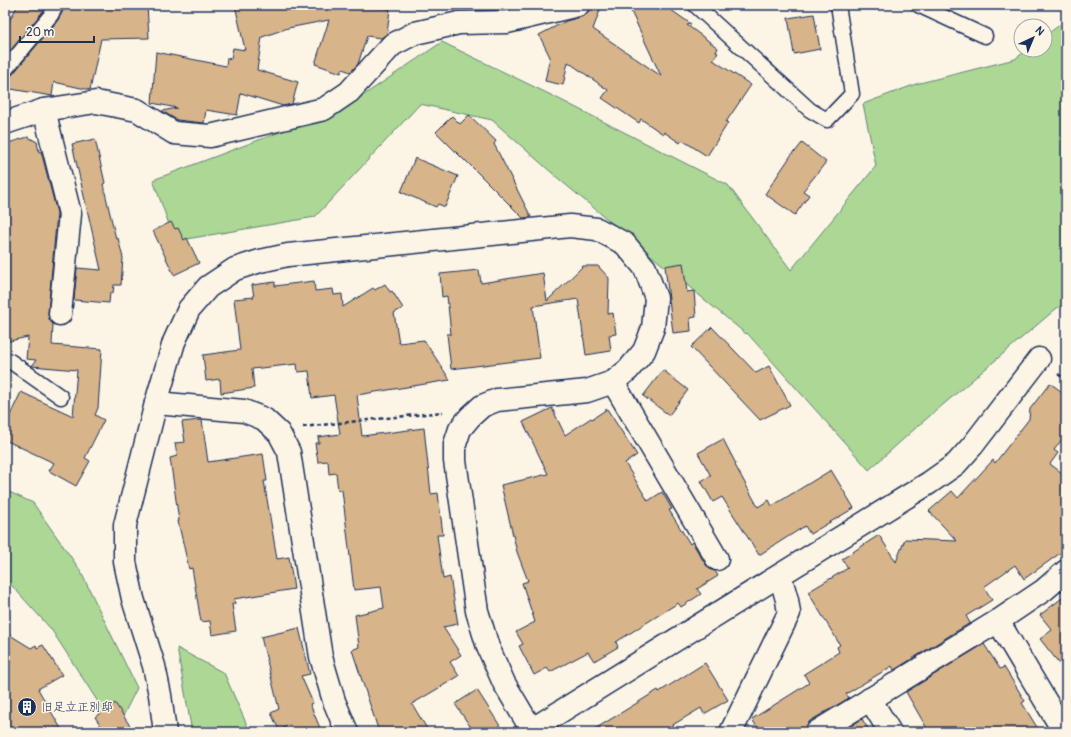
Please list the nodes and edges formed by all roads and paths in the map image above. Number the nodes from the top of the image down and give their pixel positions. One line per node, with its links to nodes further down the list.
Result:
1 (56, 5): 7 (lane)
2 (578, 5): 8 (street)
3 (695, 5): 4 (lane)
4 (838, 5)
5 (918, 5): 6 (lane)
6 (985, 36)
7 (5, 70)
8 (44, 110): 9 (street); 10 (street)
9 (5, 123)
10 (60, 314)
11 (1039, 359): 20 (street)
12 (5, 363): 14 (lane)
13 (613, 382): 15 (street); 16 (street); 18 (street)
14 (61, 397)
15 (156, 403): 17 (street); 24 (street)
16 (470, 416): 17 (path); 23 (street)
17 (279, 433): 25 (street)
18 (717, 559)
19 (1066, 571): 21 (street)
20 (780, 575): 23 (street); 26 (street)
21 (998, 621): 22 (street); 29 (street)
22 (870, 699): 27 (street); 28 (street)
23 (532, 731)
24 (165, 732)
25 (347, 732)
26 (730, 732)
27 (817, 732)
28 (890, 732)
29 (1064, 732)

